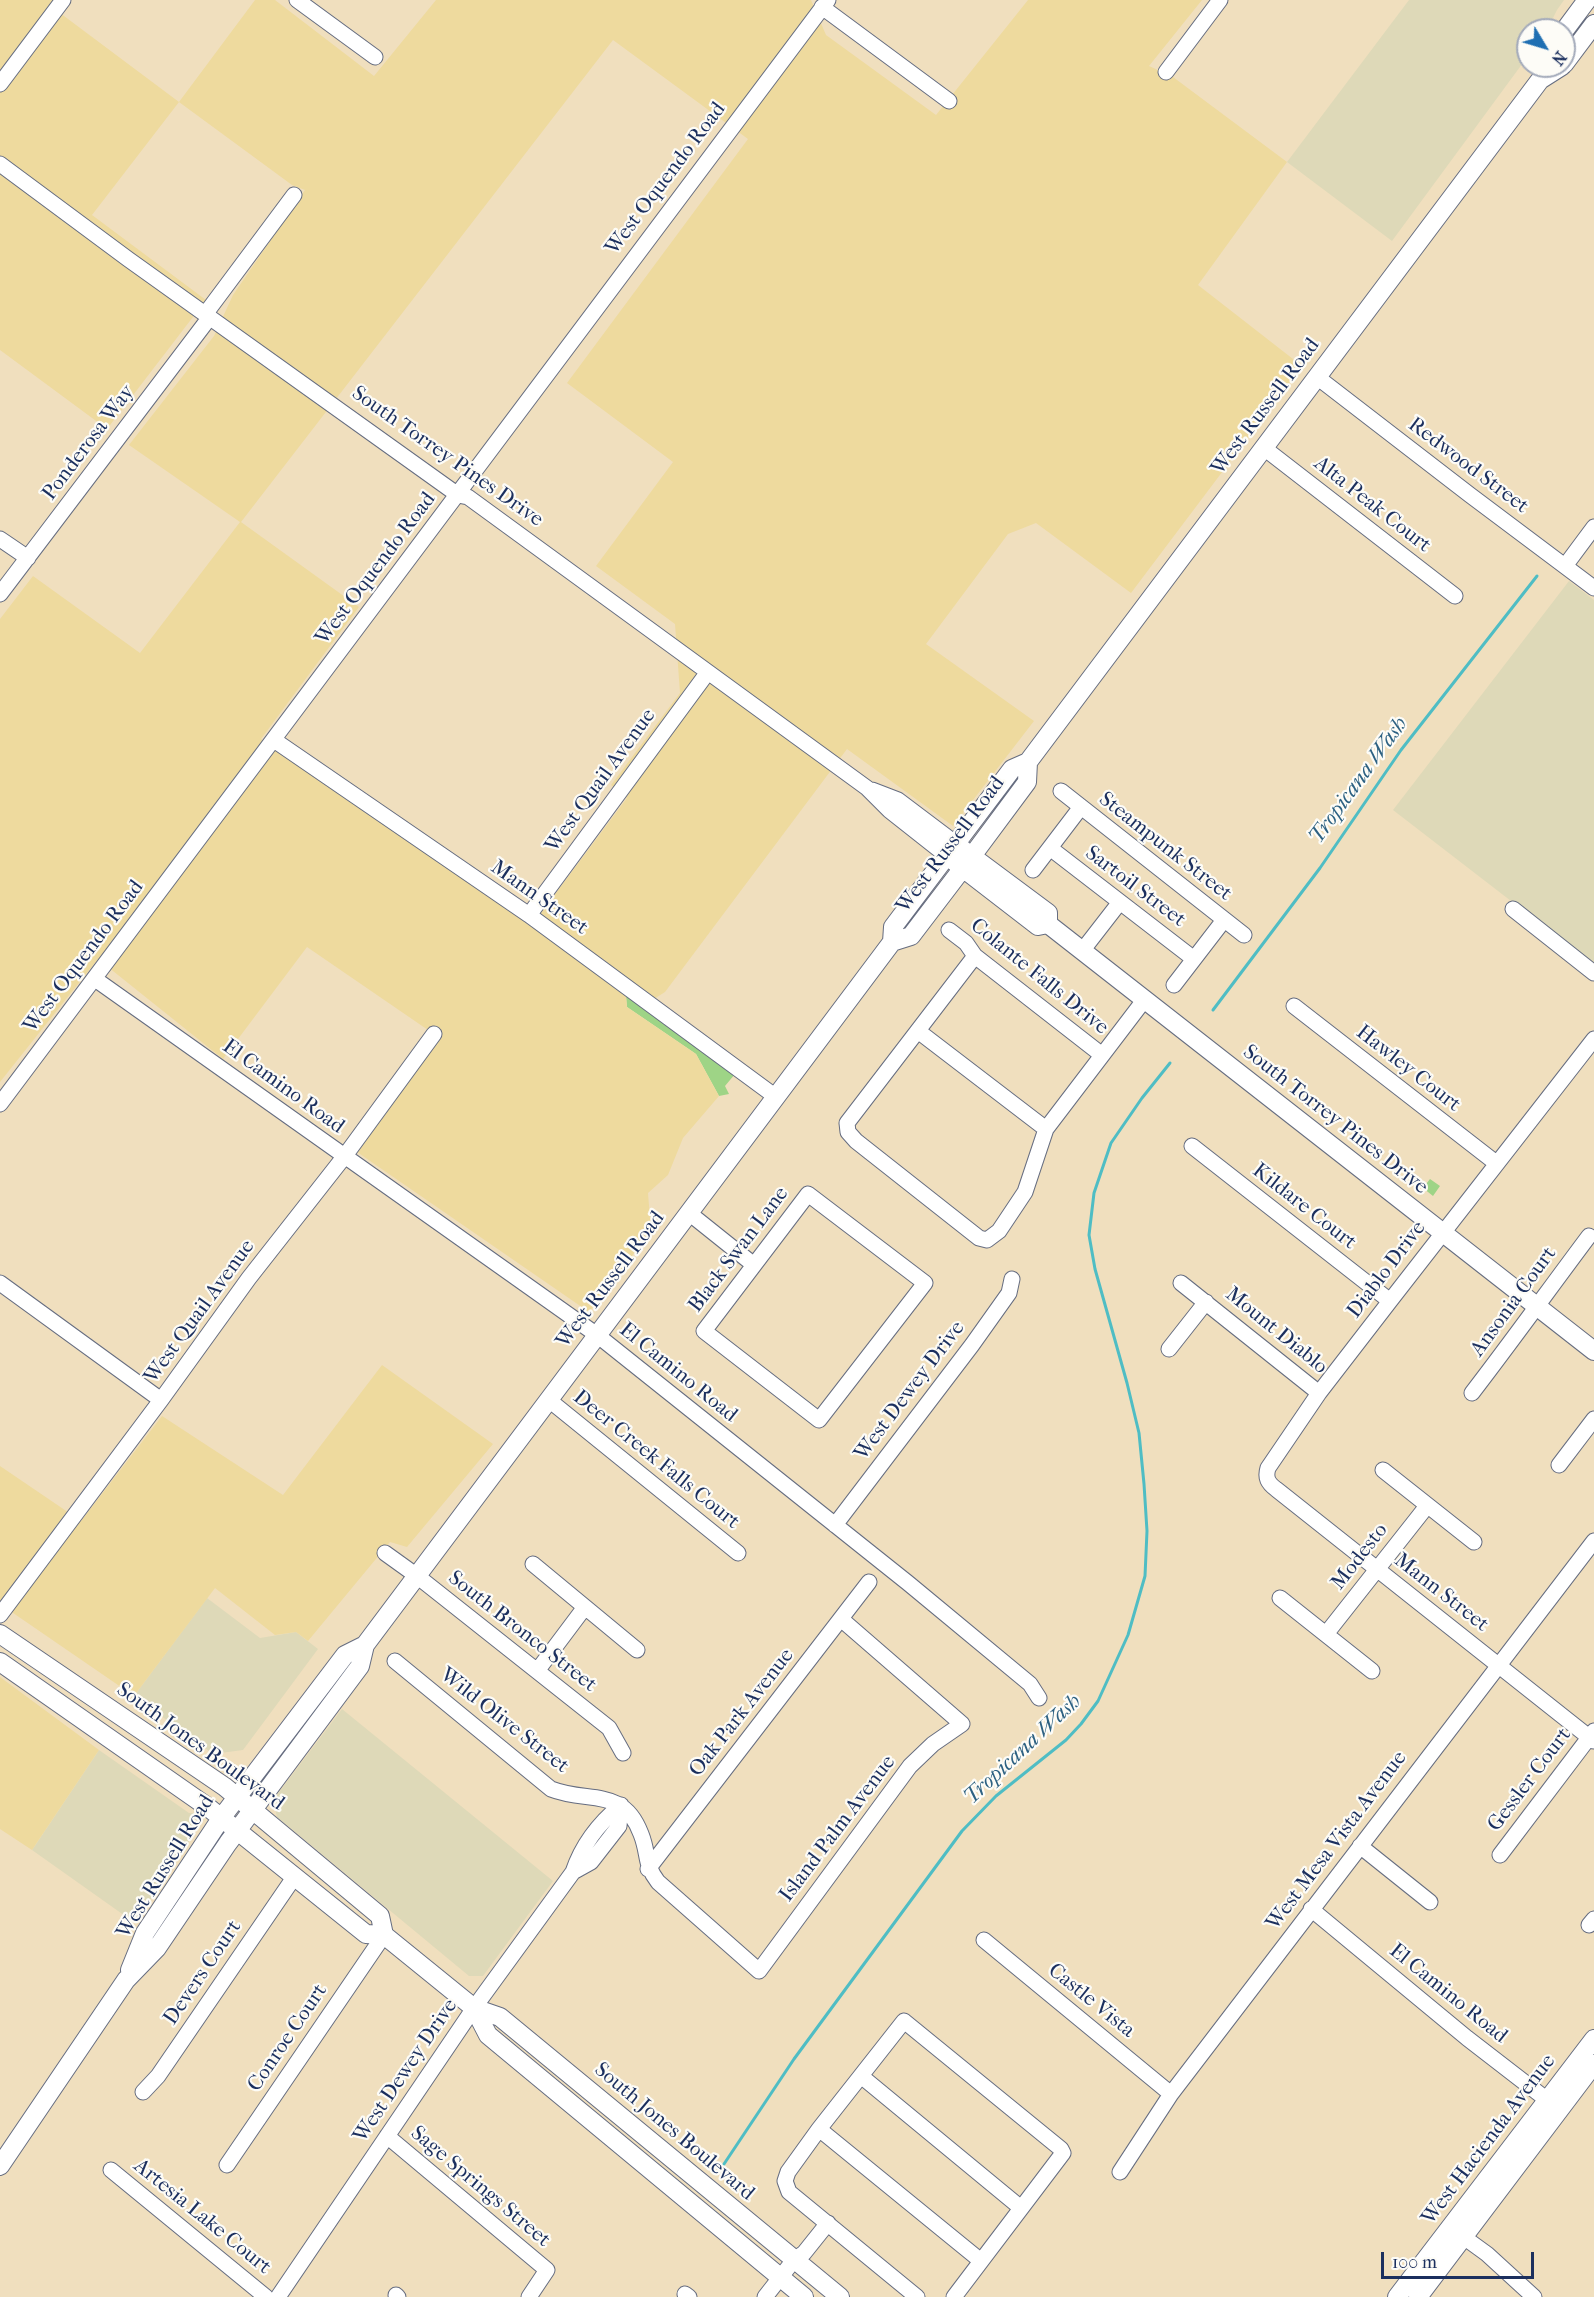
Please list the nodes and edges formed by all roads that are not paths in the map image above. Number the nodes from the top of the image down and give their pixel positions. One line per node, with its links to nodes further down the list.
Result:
1 (63, 0): 12 (street)
2 (297, 0): 9 (street)
3 (1220, 0): 10 (street)
4 (1587, 0): 6 (main road)
5 (825, 4): 13 (street); 19 (street, West Oquendo Road)
6 (1574, 18)
7 (1594, 24): 8 (main road, West Russell Road)
8 (1576, 48)
9 (375, 57)
10 (1166, 72)
11 (1538, 78): 17 (main road, West Russell Road)
12 (0, 84)
13 (949, 101)
14 (0, 164): 16 (street, South Torrey Pines Drive)
15 (294, 195): 16 (street, Ponderosa Way)
16 (208, 315): 19 (street, South Torrey Pines Drive); 22 (street, Ponderosa Way)
17 (1317, 377): 18 (main road, West Russell Road); 23 (street, Redwood Street)
18 (1264, 448): 26 (street, Alta Peak Court); 29 (main road, West Russell Road)
19 (458, 495): 27 (street, South Torrey Pines Drive); 28 (street, West Oquendo Road)
20 (1594, 527): 23 (street)
21 (0, 539): 22 (street)
22 (28, 558): 25 (street, Ponderosa Way)
23 (1565, 566): 24 (street, Redwood Street)
24 (1594, 588)
25 (0, 594)
26 (1455, 596)
27 (708, 672): 33 (street, South Torrey Pines Drive); 38 (street, West Quail Avenue)
28 (274, 740): 38 (street, Mann Street); 47 (street, West Oquendo Road)
29 (1028, 762): 33 (main road, West Russell Road); 34 (main road, West Russell Road)
30 (1061, 791): 31 (street, Steampunk Street)
31 (1081, 807): 32 (street); 39 (street, Steampunk Street)
32 (1050, 848): 35 (street); 36 (street, Sartoil Street)
33 (951, 849): 34 (main road, South Torrey Pines Drive); 42 (main road, West Russell Road)
34 (967, 862): 42 (main road, West Russell Road); 43 (main road, South Torrey Pines Drive)
35 (1033, 870)
36 (1120, 902): 43 (street); 45 (street, Sartoil Street)
37 (1513, 909): 46 (street)
38 (529, 915): 55 (street, Mann Street)
39 (1224, 920): 41 (street, Steampunk Street); 45 (street)
40 (949, 930): 44 (street, Colante Falls Drive)
41 (1244, 935)
42 (892, 942): 55 (main road, West Russell Road)
43 (1082, 951): 49 (main road, South Torrey Pines Drive)
44 (975, 956): 51 (street); 54 (street, Colante Falls Drive)
45 (1194, 959): 48 (street)
46 (1594, 973)
47 (95, 979): 56 (street, West Oquendo Road); 59 (street, El Camino Road)
48 (1174, 985)
49 (1145, 999): 54 (street); 62 (main road, South Torrey Pines Drive)
50 (1294, 1006): 60 (street, Hawley Court)
51 (918, 1031): 57 (street); 57 (street)
52 (434, 1034): 59 (street, West Quail Avenue)
53 (1594, 1039): 60 (street, Diablo Drive)
54 (1102, 1056): 57 (street)
55 (776, 1097): 61 (main road, West Russell Road)
56 (0, 1104)
57 (1046, 1129)
58 (1192, 1146): 68 (street, Kildare Court)
59 (344, 1156): 71 (street, El Camino Road); 76 (street, West Quail Avenue)
60 (1496, 1163): 62 (street, Diablo Drive)
61 (689, 1213): 64 (street); 71 (main road, West Russell Road)
62 (1442, 1232): 68 (street, Diablo Drive); 70 (main road, South Torrey Pines Drive)
63 (1589, 1236): 70 (street, Ansonia Court)
64 (754, 1265): 64 (street, Black Swan Lane)
65 (1012, 1279): 83 (street, West Dewey Drive)
66 (0, 1283): 76 (street)
67 (1181, 1283): 69 (street, Mount Diablo)
68 (1390, 1301): 74 (street, Diablo Drive)
69 (1206, 1302): 72 (street, Mount Diablo); 74 (street, Mount Diablo)
70 (1537, 1306): 73 (main road, South Torrey Pines Drive); 75 (street, Ansonia Court)
71 (597, 1335): 77 (main road, West Russell Road); 83 (street, El Camino Road)
72 (1169, 1349)
73 (1594, 1351)
74 (1319, 1393): 81 (street, Diablo Drive)
75 (1472, 1393)
76 (161, 1400): 94 (street, West Quail Avenue)
77 (549, 1400): 86 (street, Deer Creek Falls Court); 90 (main road, West Russell Road)
78 (1594, 1419): 79 (street)
79 (1559, 1465)
80 (1383, 1470): 82 (street)
81 (1265, 1476): 89 (street, Mann Street)
82 (1427, 1506): 85 (street); 89 (street, Modesto)
83 (835, 1525): 105 (street, El Camino Road)
84 (1594, 1541): 102 (street, West Mesa Vista Avenue)
85 (1474, 1542)
86 (738, 1552)
87 (385, 1553): 90 (street, South Bronco Street)
88 (533, 1564): 93 (street)
89 (1377, 1570): 97 (street, Modesto); 102 (street, Mann Street)
90 (417, 1576): 98 (main road, West Russell Road); 103 (street, South Bronco Street)
91 (869, 1582): 95 (street, Oak Park Avenue)
92 (1280, 1598): 97 (street)
93 (585, 1607): 99 (street); 103 (street)
94 (0, 1615)
95 (841, 1619): 115 (street, Oak Park Avenue); 115 (street, Island Palm Avenue)
96 (0, 1634): 108 (main road, South Jones Boulevard)
97 (1326, 1634): 104 (street)
98 (365, 1645): 108 (main road, West Russell Road); 110 (main road, West Russell Road)
99 (637, 1650)
100 (395, 1661): 109 (street, Wild Olive Street)
101 (0, 1662): 111 (main road, South Jones Boulevard)
102 (1499, 1666): 106 (street, Mann Street); 113 (street, West Mesa Vista Avenue)
103 (537, 1671): 107 (street, South Bronco Street)
104 (1372, 1671)
105 (1039, 1698)
106 (1592, 1736): 114 (street, Gessler Court)
107 (623, 1753)
108 (237, 1796): 110 (main road, South Jones Boulevard); 111 (main road, West Russell Road)
109 (621, 1804): 115 (street); 122 (street, West Dewey Drive)
110 (253, 1809): 112 (main road, West Russell Road); 119 (main road, South Jones Boulevard)
111 (222, 1817): 112 (main road, South Jones Boulevard); 121 (main road, West Russell Road)
112 (238, 1830): 116 (main road, South Jones Boulevard); 121 (main road, West Russell Road)
113 (1360, 1846): 117 (street); 118 (street, West Mesa Vista Avenue)
114 (1500, 1855)
115 (648, 1869)
116 (295, 1876): 119 (main road, South Jones Boulevard); 126 (street, Devers Court)
117 (1430, 1902)
118 (1311, 1909): 127 (street, West Mesa Vista Avenue); 128 (street, El Camino Road)
119 (384, 1935): 122 (main road, South Jones Boulevard); 133 (street, Conroe Court)
120 (984, 1941): 127 (street, Castle Vista)
121 (126, 1980): 134 (main road, West Russell Road)
122 (474, 2008): 130 (main road, South Jones Boulevard); 131 (street, West Dewey Drive); 132 (main road, South Jones Boulevard)
123 (1594, 2039): 128 (main road, West Hacienda Avenue)
124 (1594, 2064): 128 (main road, West Hacienda Avenue)
125 (861, 2076): 129 (street); 137 (street); 137 (street)
126 (142, 2092)
127 (1171, 2094): 136 (street, West Mesa Vista Avenue)
128 (1554, 2105): 139 (main road, West Hacienda Avenue)
129 (819, 2129): 138 (street); 141 (street)
130 (604, 2131): 132 (main road); 142 (main road, South Jones Boulevard)
131 (387, 2136): 144 (street, West Dewey Drive); 145 (street, Sage Springs Street)
132 (663, 2152): 140 (main road, South Jones Boulevard)
133 (227, 2165)
134 (0, 2166)
135 (111, 2170): 143 (street, Artesia Lake Court)
136 (1120, 2172)
137 (1021, 2208): 141 (street)
138 (828, 2223): 140 (street); 149 (street)
139 (1457, 2232): 151 (main road, West Hacienda Avenue); 152 (main road, West Hacienda Avenue); 153 (street)
140 (794, 2260): 142 (street); 148 (main road, South Jones Boulevard)
141 (981, 2261): 150 (street)
142 (780, 2277): 146 (street); 147 (main road, South Jones Boulevard)
143 (266, 2297)
144 (278, 2297)
145 (529, 2297)
146 (765, 2297)
147 (804, 2297)
148 (840, 2297)
149 (917, 2297)
150 (954, 2297)
151 (1397, 2297)
152 (1418, 2297)
153 (1534, 2297)

